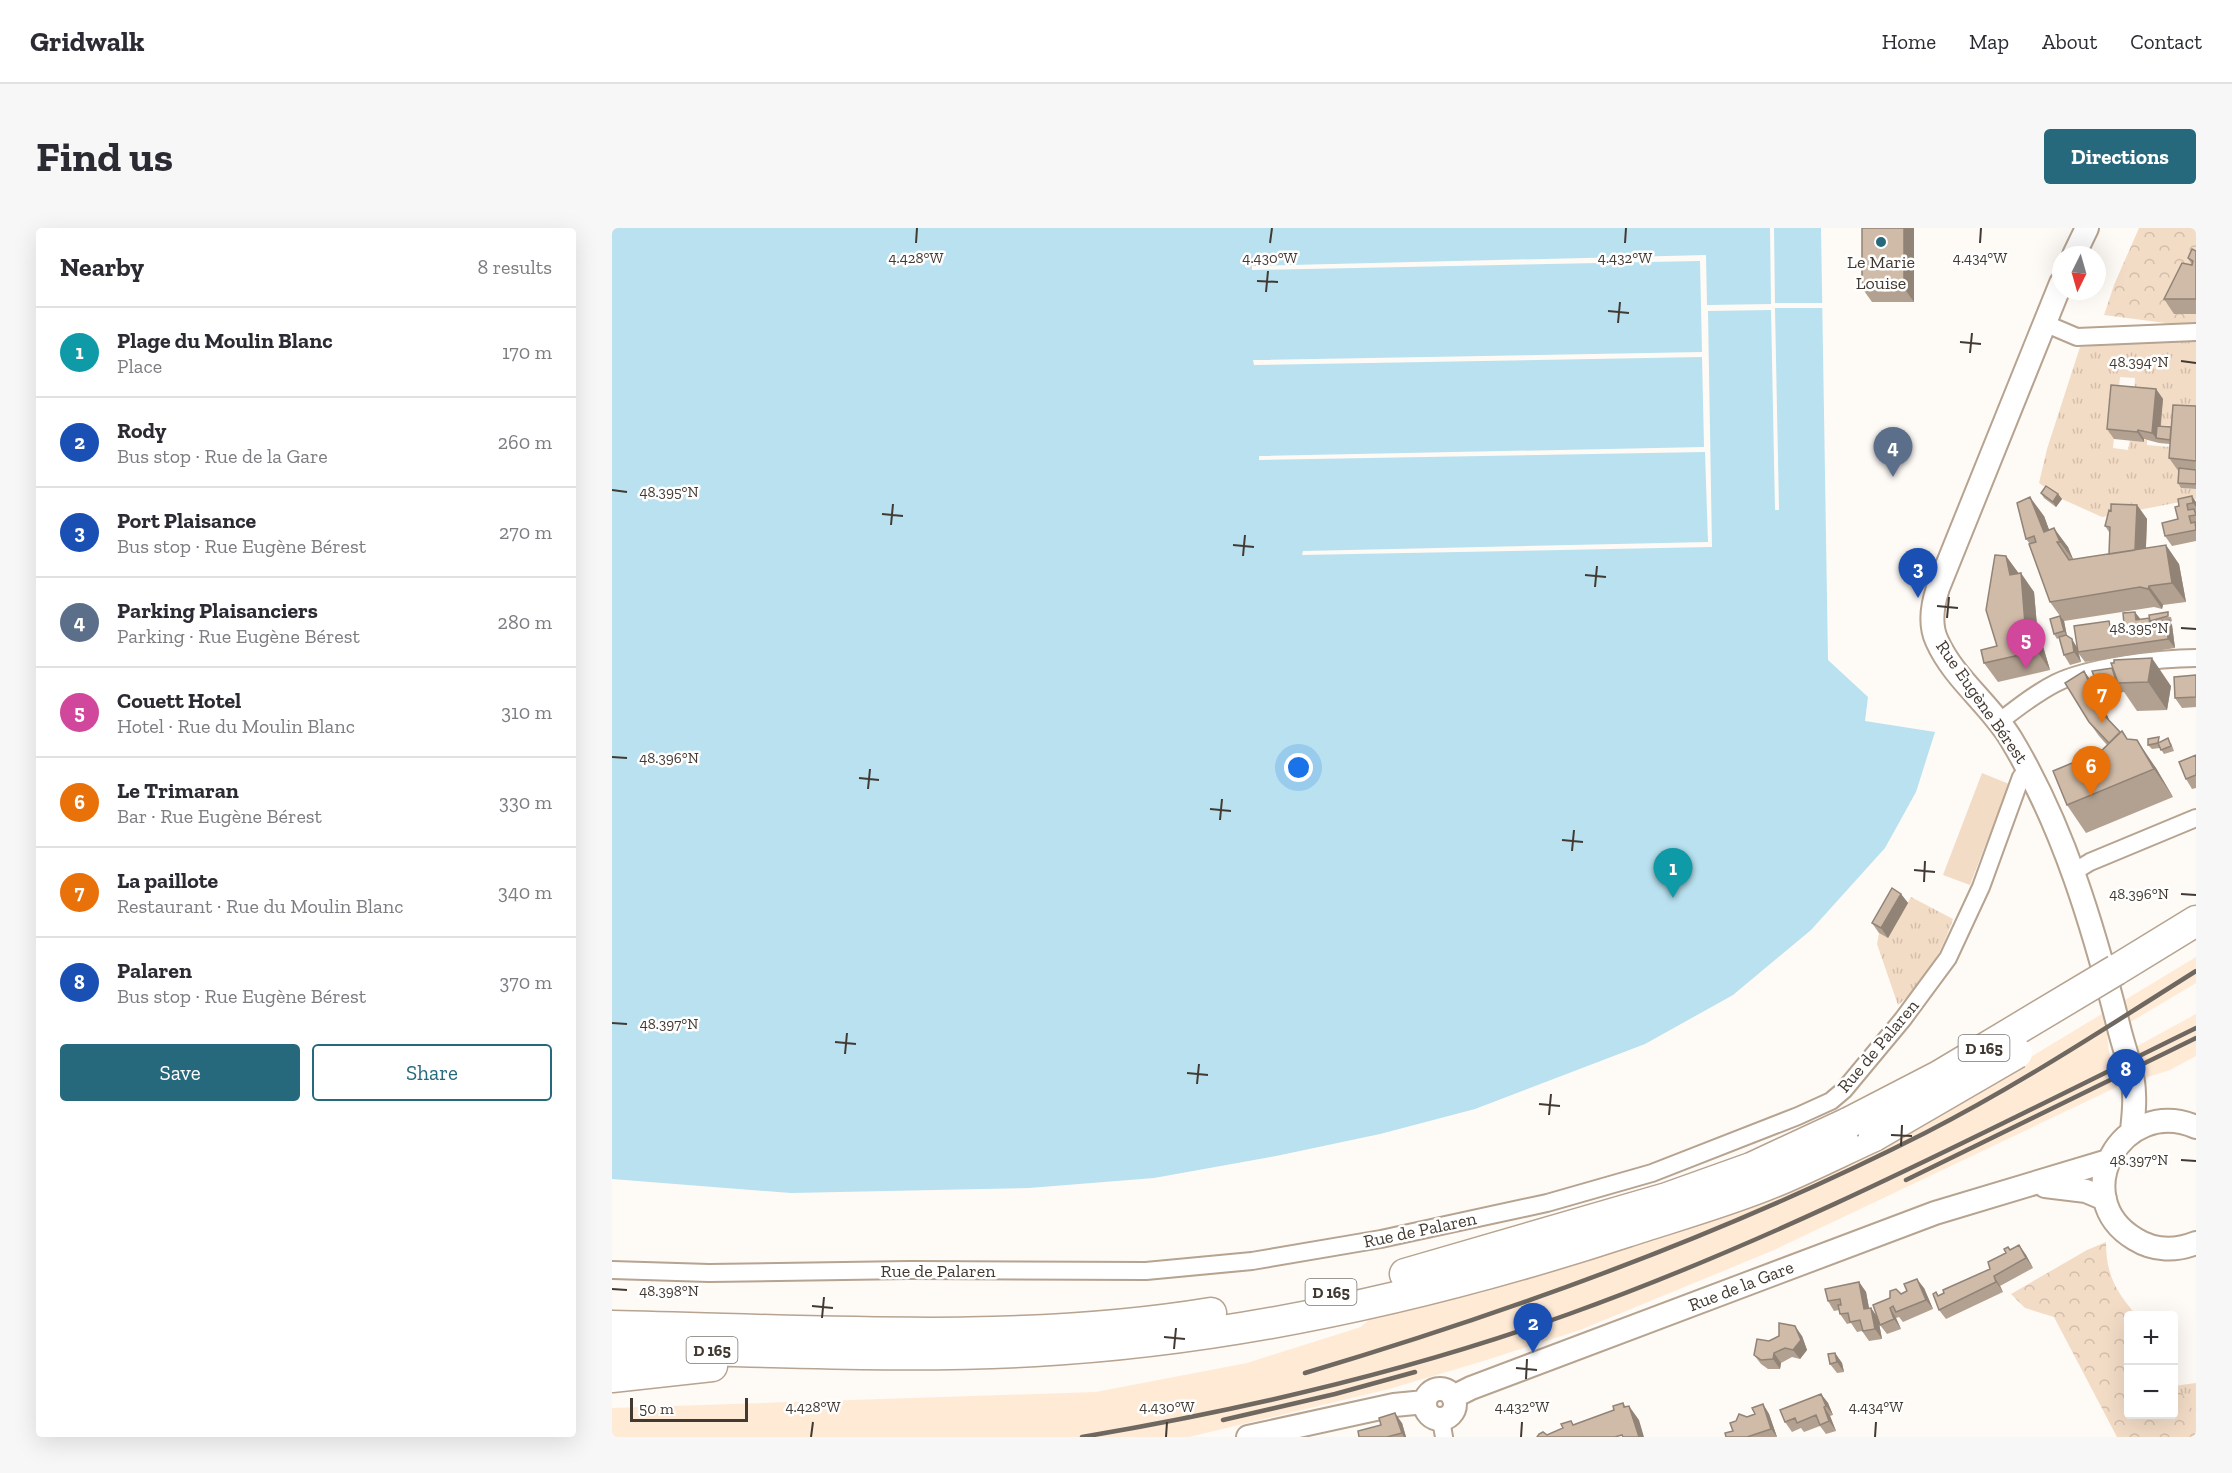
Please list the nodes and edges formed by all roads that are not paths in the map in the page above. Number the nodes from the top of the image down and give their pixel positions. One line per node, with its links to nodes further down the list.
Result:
1 (2087, 228): 2 (main road)
2 (2078, 246)
3 (2054, 300): 4 (main road, Rue Eugène Bérest)
4 (2044, 323): 5 (street); 7 (main road, Rue Eugène Bérest)
5 (2196, 332)
6 (2196, 658): 7 (street)
7 (1999, 722): 10 (main road, Rue Eugène Bérest)
8 (2021, 777): 22 (street, Rue de Palaren)
9 (2196, 818): 10 (street)
10 (2072, 873): 14 (main road, Rue Eugène Bérest)
11 (2196, 921): 13 (highway, D 165)
12 (2196, 942): 13 (highway, D 165)
13 (2119, 978): 16 (highway, D 165, bridge)
14 (2134, 1092): 15 (main road); 17 (main road, Rue Eugène Bérest)
15 (2187, 1123): 17 (main road)
16 (1862, 1129): 25 (highway, D 165); 27 (highway, D 165)
17 (2132, 1131): 18 (main road)
18 (2108, 1161): 19 (main road, Rue de la Gare); 20 (main road)
19 (2032, 1186): 20 (main road, Rue de la Gare); 29 (main road, Rue de la Gare)
20 (2105, 1199): 21 (main road)
21 (2196, 1243)
22 (612, 1270)
23 (612, 1307): 25 (highway)
24 (612, 1326): 25 (highway, D 165)
25 (787, 1330)
26 (612, 1348): 27 (highway, D 165)
27 (813, 1352): 28 (highway)
28 (612, 1377)
29 (1454, 1397): 30 (main road); 31 (main road)
30 (1425, 1402): 31 (main road); 32 (main road)
31 (1442, 1428)
32 (1248, 1437)

